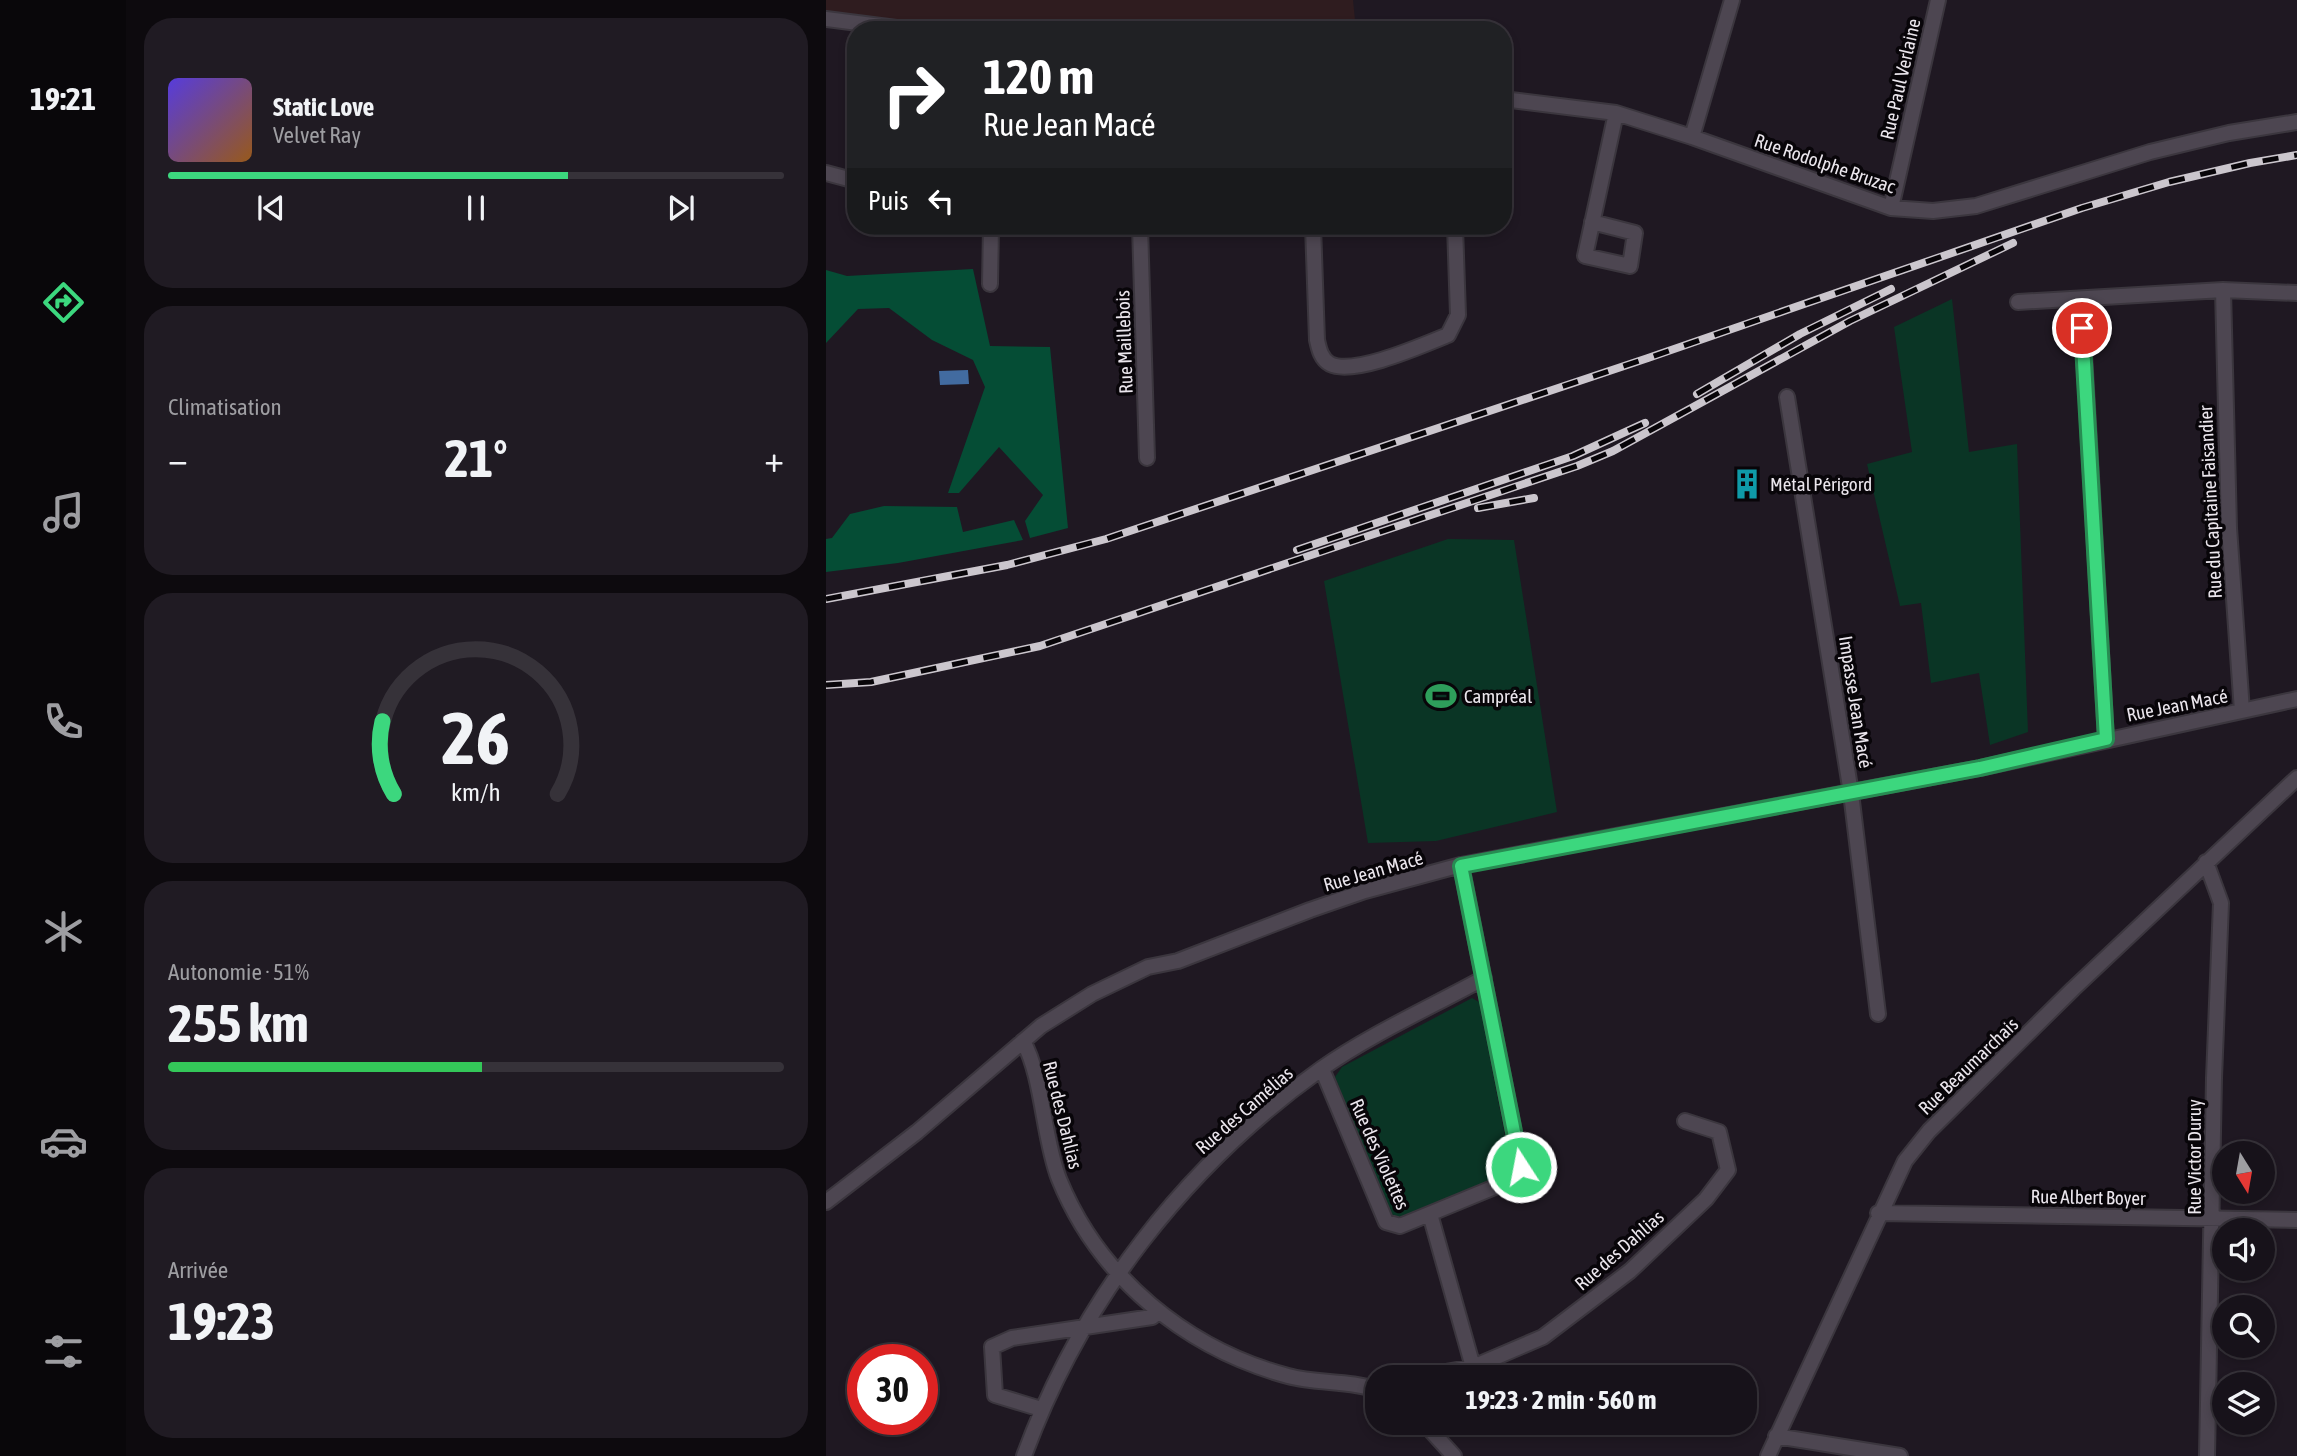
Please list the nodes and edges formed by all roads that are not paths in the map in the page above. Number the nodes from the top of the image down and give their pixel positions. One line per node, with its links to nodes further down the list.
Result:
1 (1732, 0): 8 (street)
2 (1938, 0): 11 (street, Rue Paul Verlaine)
3 (826, 19): 4 (street)
4 (847, 22)
5 (1512, 100): 6 (street, Rue Rodolphe Bruzac)
6 (1616, 113): 8 (street, Rue Rodolphe Bruzac); 12 (street)
7 (2297, 122): 11 (street, Rue Rodolphe Bruzac)
8 (1692, 136): 11 (street, Rue Rodolphe Bruzac)
9 (826, 173): 10 (street)
10 (847, 179)
11 (1891, 208)
12 (1592, 222)
13 (991, 235): 17 (street)
14 (1140, 235): 23 (street, Rue Maillebois)
15 (1313, 235): 16 (street)
16 (1455, 235)
17 (990, 284)
18 (2223, 290): 19 (street); 20 (street); 25 (street, Rue du Capitaine Faisandier)
19 (2297, 293)
20 (2081, 301): 21 (street); 26 (street)
21 (2018, 302)
22 (1787, 397): 28 (street, Impasse Jean Macé)
23 (1146, 458)
24 (2297, 699): 25 (street, Rue Jean Macé)
25 (2242, 712): 26 (street, Rue Jean Macé)
26 (2106, 739): 28 (street, Rue Jean Macé)
27 (2297, 778): 29 (street, Rue Beaumarchais)
28 (1852, 793): 30 (street, Rue Jean Macé); 32 (street, Impasse Jean Macé)
29 (2206, 862): 37 (street, Rue Beaumarchais); 39 (street, Rue Victor Duruy)
30 (1461, 866): 31 (street, Rue des Violettes); 33 (street, Rue Jean Macé)
31 (1483, 978): 34 (street, Rue des Camélias); 38 (street, Rue des Violettes)
32 (1878, 1014)
33 (1023, 1041): 36 (street, Rue Jean Macé); 43 (street, Rue des Dahlias)
34 (1322, 1069): 38 (street, Rue des Violettes); 43 (street, Rue des Camélias)
35 (1685, 1121): 47 (street, Rue des Dahlias)
36 (826, 1202)
37 (1878, 1213): 39 (street, Rue Albert Boyer); 51 (street, Rue Beaumarchais)
38 (1430, 1214): 46 (street)
39 (2213, 1218)
40 (2275, 1219): 41 (street, Rue Albert Boyer)
41 (2297, 1220)
42 (2212, 1258): 56 (street, Rue Victor Duruy)
43 (1117, 1274): 44 (street, Rue des Dahlias); 45 (street, Rue des Camélias)
44 (1158, 1311): 45 (street); 48 (street, Rue des Dahlias)
45 (1082, 1329): 49 (street, Rue des Camélias); 49 (street)
46 (1472, 1365)
47 (1478, 1365)
48 (1365, 1387)
49 (1041, 1409): 52 (street, Rue des Camélias)
50 (1436, 1435): 53 (street)
51 (1776, 1436): 54 (street, Rue Beaumarchais); 55 (street)
52 (1024, 1456)
53 (1454, 1456)
54 (1768, 1456)
55 (1900, 1456)
56 (2207, 1456)

